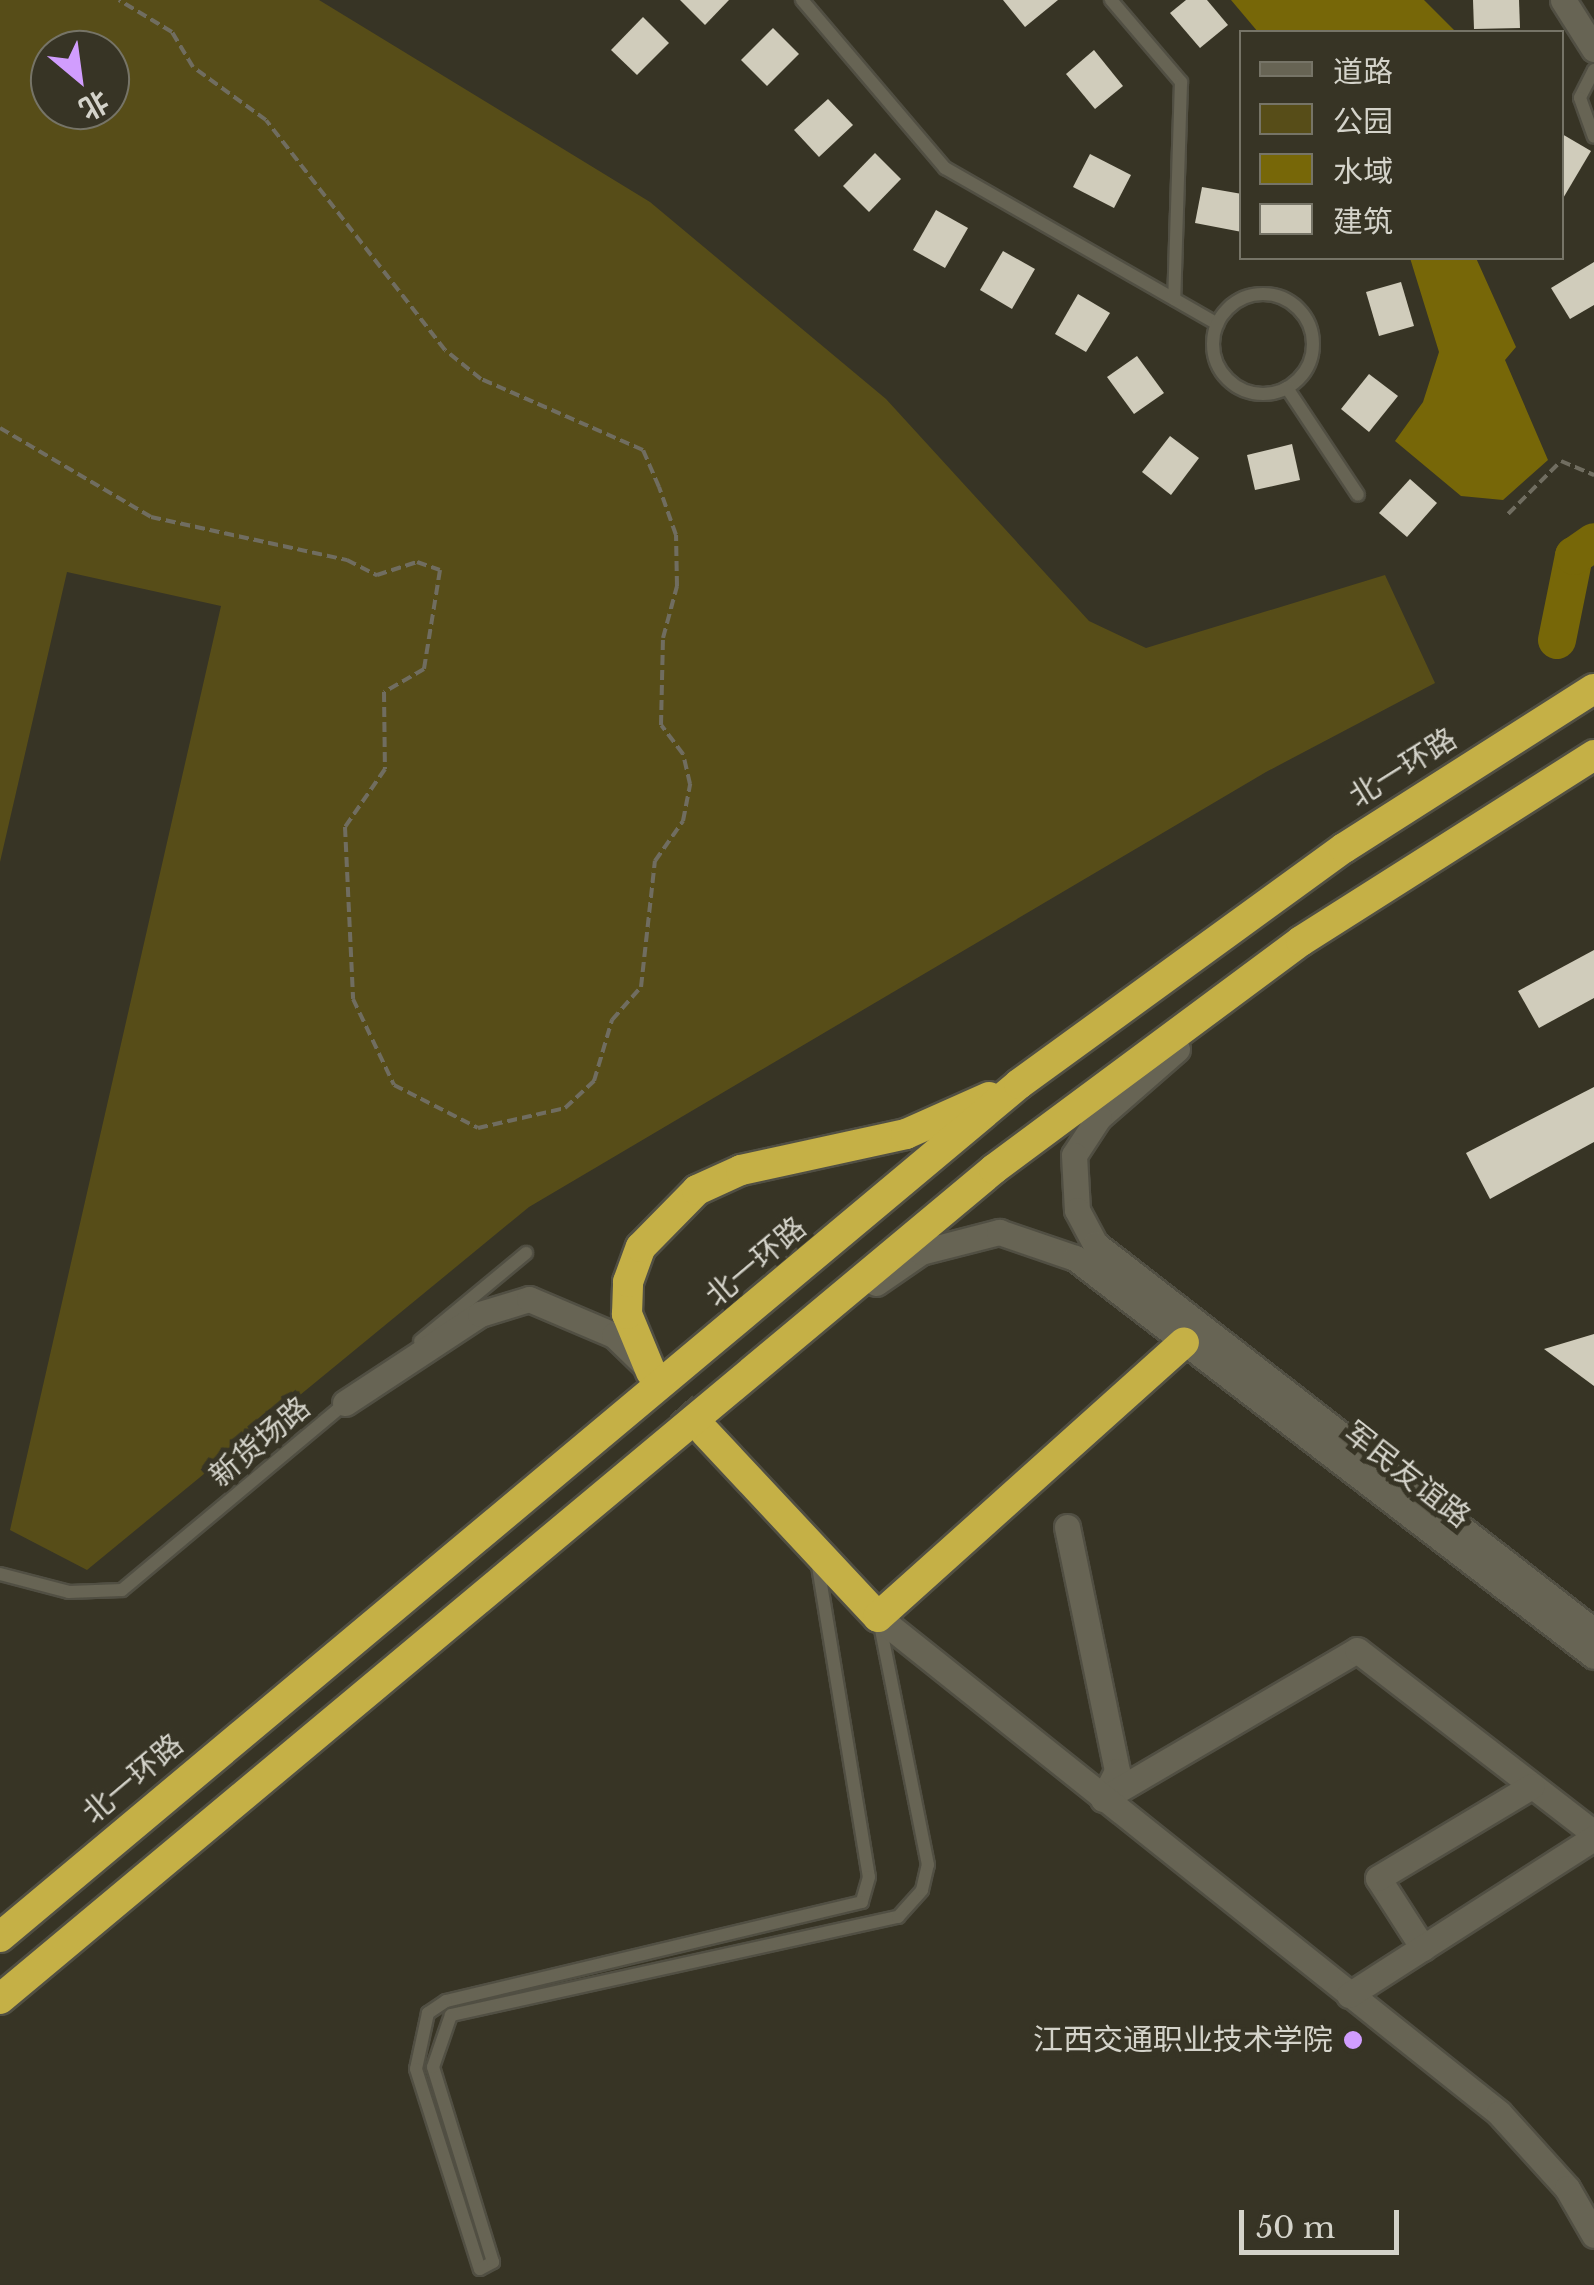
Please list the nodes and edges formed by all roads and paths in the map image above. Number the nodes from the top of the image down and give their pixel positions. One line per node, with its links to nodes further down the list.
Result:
1 (119, 0): 11 (path)
2 (802, 0): 8 (lane)
3 (1111, 0): 8 (lane)
4 (1563, 0): 5 (street)
5 (1594, 49)
6 (1594, 70): 7 (lane)
7 (1594, 137)
8 (1174, 299): 9 (lane)
9 (1217, 324): 10 (lane); 10 (lane)
10 (1287, 388): 13 (lane)
11 (0, 428)
12 (1594, 476): 14 (path)
13 (1358, 495)
14 (1508, 514)
15 (1594, 689): 18 (highway, 北一环路)
16 (1594, 755): 17 (highway)
17 (1301, 941): 20 (street); 22 (highway)
18 (1019, 1084): 21 (highway); 34 (highway, 北一环路)
19 (526, 1253): 23 (lane, 新货场路)
20 (1193, 1335): 22 (street); 28 (highway); 29 (street, 军民友谊路); 30 (street, 军民友谊路)
21 (651, 1372): 23 (street)
22 (737, 1379): 37 (highway)
23 (345, 1403): 27 (lane, 新货场路)
24 (705, 1432): 26 (highway)
25 (1067, 1527): 32 (street)
26 (815, 1550): 28 (highway); 28 (lane)
27 (0, 1574)
28 (878, 1618): 32 (street)
29 (1594, 1631)
30 (1594, 1656)
31 (1532, 1786): 32 (street); 33 (street); 35 (street)
32 (1103, 1798): 36 (street)
33 (1594, 1836): 35 (street)
34 (0, 1938)
35 (1423, 1948): 36 (street)
36 (1349, 1995): 38 (street)
37 (0, 1999)
38 (1594, 2235)

